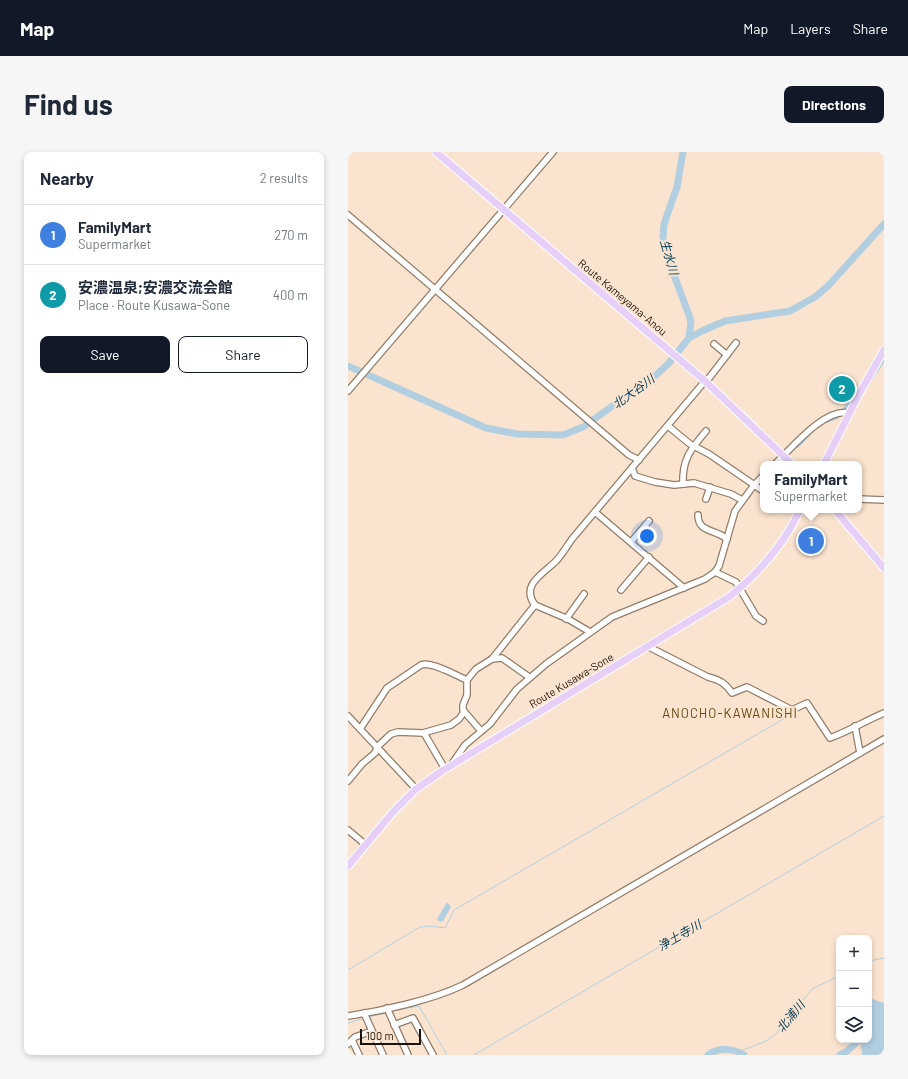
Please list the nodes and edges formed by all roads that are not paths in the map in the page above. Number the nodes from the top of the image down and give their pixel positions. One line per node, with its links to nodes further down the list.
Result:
1 (436, 152): 3 (main road, Route Kameyama-Anou)
2 (553, 152): 3 (street)
3 (504, 210): 5 (street); 10 (main road, Route Kameyama-Anou)
4 (348, 215): 5 (street)
5 (435, 289): 11 (street); 17 (street)
6 (714, 344): 9 (street)
7 (736, 344): 9 (street)
8 (884, 350): 12 (main road)
9 (727, 355): 10 (street)
10 (705, 382): 13 (street); 16 (main road, Route Kameyama-Anou)
11 (348, 391)
12 (849, 413): 16 (street); 20 (main road)
13 (668, 426): 15 (street); 17 (street)
14 (706, 431): 15 (street)
15 (694, 446): 23 (street); 24 (street)
16 (784, 456): 18 (street); 19 (main road, Route Kameyama-Anou)
17 (639, 460): 21 (street)
18 (778, 461)
19 (789, 461)
20 (825, 461)
21 (632, 468): 23 (street); 31 (street)
22 (760, 479): 24 (street)
23 (683, 484): 25 (street)
24 (754, 485): 26 (street); 29 (street)
25 (710, 488): 28 (street); 29 (street)
26 (760, 489)
27 (862, 499): 30 (street)
28 (706, 500)
29 (742, 500): 36 (street)
30 (884, 500)
31 (595, 512): 37 (street); 45 (street)
32 (798, 513): 42 (main road, Route Kusawa-Sone)
33 (838, 513): 39 (main road)
34 (698, 515): 36 (street)
35 (649, 520): 37 (street)
36 (727, 540): 40 (street)
37 (631, 542): 38 (street)
38 (648, 557): 41 (street); 43 (street)
39 (884, 568)
40 (715, 572): 41 (street); 42 (street)
41 (684, 588): 48 (street)
42 (740, 588): 47 (street); 49 (main road, Route Kusawa-Sone)
43 (621, 590)
44 (584, 594): 46 (street)
45 (535, 605): 46 (street); 50 (street)
46 (566, 619): 48 (street)
47 (763, 622)
48 (590, 632): 51 (street)
49 (649, 647): 56 (street); 63 (main road, Route Kusawa-Sone)
50 (492, 659): 51 (street); 52 (street)
51 (529, 677): 58 (street)
52 (467, 680): 53 (street); 57 (street)
53 (464, 712): 58 (street); 59 (street)
54 (884, 713): 56 (street)
55 (348, 716): 57 (street)
56 (855, 726): 62 (street)
57 (360, 729): 61 (street)
58 (481, 731): 63 (street)
59 (424, 733): 61 (street); 63 (street)
60 (884, 739): 62 (street)
61 (377, 747): 64 (street); 65 (street)
62 (860, 753): 69 (street)
63 (448, 767): 65 (main road, Route Kusawa-Sone)
64 (348, 781)
65 (416, 789): 67 (main road, Route Kusawa-Sone)
66 (348, 830): 67 (street)
67 (366, 845): 68 (main road, Route Kusawa-Sone)
68 (348, 866)
69 (387, 1008): 70 (street); 72 (street)
70 (364, 1013): 71 (street); 73 (street)
71 (348, 1016)
72 (394, 1025): 77 (street); 78 (street)
73 (372, 1031): 74 (street); 76 (street)
74 (350, 1042): 75 (street)
75 (359, 1055)
76 (383, 1055)
77 (408, 1055)
78 (433, 1055)

